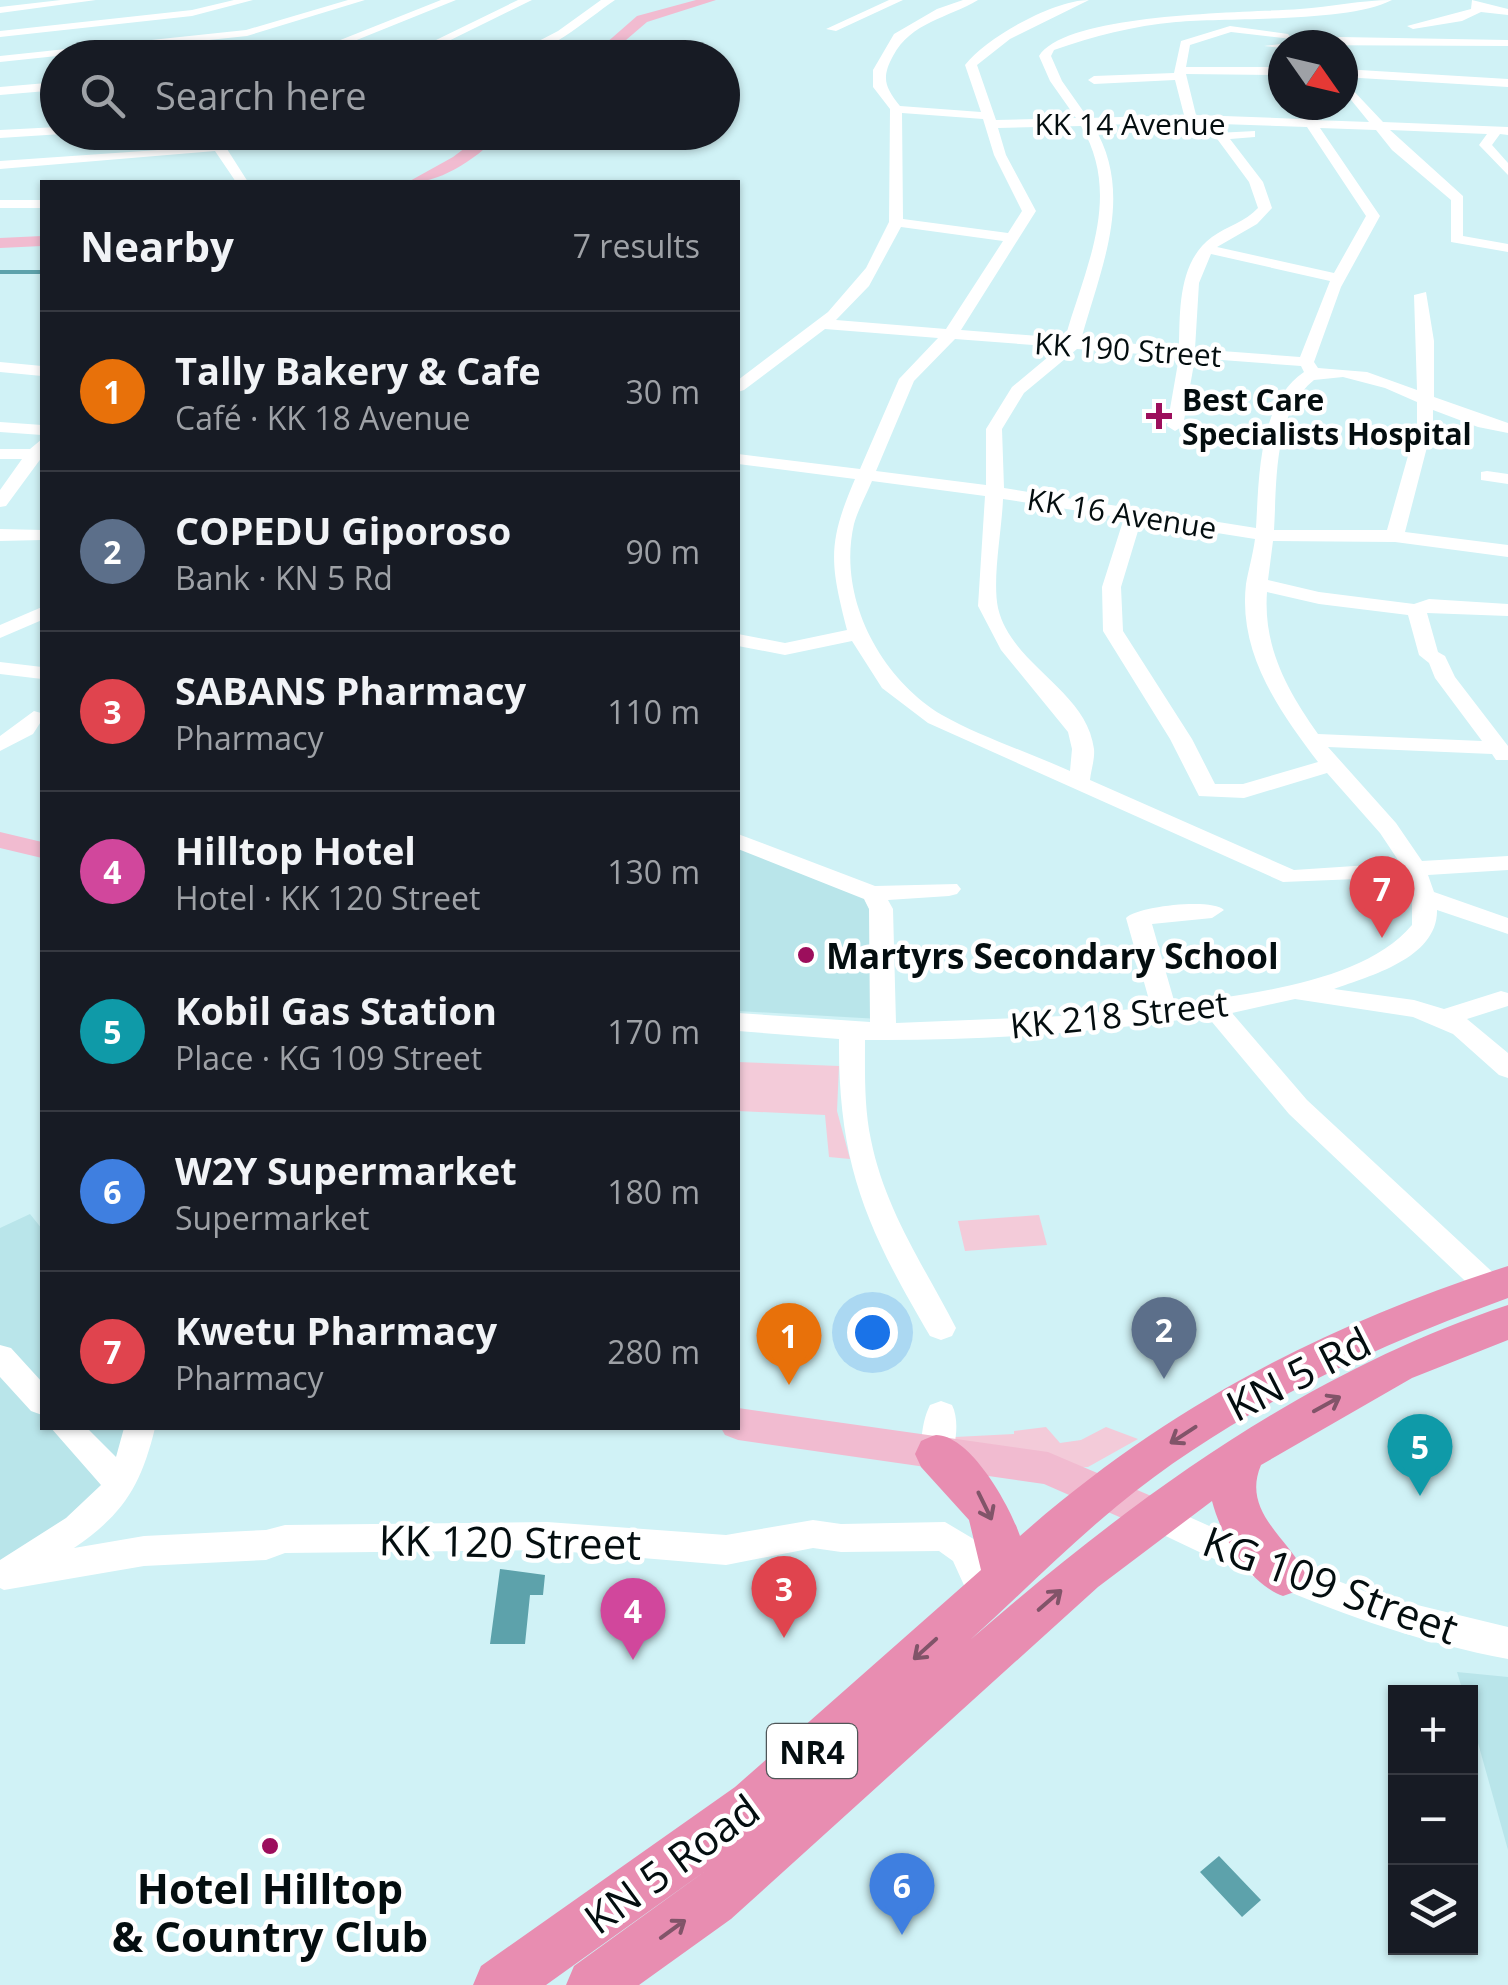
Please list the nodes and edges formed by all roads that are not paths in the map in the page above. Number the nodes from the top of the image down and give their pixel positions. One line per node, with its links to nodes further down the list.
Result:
1 (91, 0): 14 (street)
2 (248, 0): 17 (street)
3 (360, 0): 24 (street)
4 (451, 0): 18 (street)
5 (527, 0): 23 (street)
6 (610, 0): 28 (street)
7 (710, 0): 29 (main road)
8 (898, 0): 19 (street)
9 (973, 0): 46 (street)
10 (1084, 0): 48 (street)
11 (1387, 0): 15 (street)
12 (1477, 4): 16 (street); 20 (street)
13 (1162, 5): 15 (street)
14 (0, 10)
15 (1189, 10): 50 (street)
16 (1508, 12)
17 (108, 16): 22 (street); 24 (street)
18 (384, 26): 23 (street); 26 (street)
19 (832, 29)
20 (1358, 30)
21 (1268, 33): 35 (street)
22 (0, 34)
23 (451, 36): 27 (street)
24 (214, 38): 25 (street)
25 (194, 40)
26 (347, 40)
27 (442, 40)
28 (546, 40)
29 (616, 40)
30 (1358, 41): 31 (street)
31 (1508, 43)
32 (40, 56): 33 (street)
33 (27, 57): 34 (street); 40 (street)
34 (0, 59)
35 (1181, 73): 37 (street); 38 (street); 47 (street)
36 (1358, 74): 39 (street)
37 (1268, 75)
38 (1094, 80)
39 (1508, 83)
40 (37, 88): 41 (street); 42 (street)
41 (40, 88)
42 (0, 91)
43 (1358, 100): 51 (street)
44 (40, 102): 45 (street)
45 (0, 105)
46 (896, 109): 48 (street, KK 14 Avenue); 67 (street)
47 (1192, 119): 50 (street, KK 14 Avenue); 52 (street, KK 14 Avenue)
48 (991, 120): 50 (street, KK 14 Avenue); 68 (street)
49 (1309, 120): 52 (street)
50 (1083, 122): 77 (street)
51 (1381, 126): 52 (street, KK 14 Avenue); 53 (street, KK 14 Avenue); 71 (street)
52 (1315, 129): 72 (street); 73 (street)
53 (1502, 131): 62 (street)
54 (40, 133): 55 (street)
55 (0, 134)
56 (54, 150): 60 (street)
57 (187, 150): 60 (street)
58 (221, 150): 63 (street)
59 (472, 150): 64 (main road)
60 (49, 163): 65 (street)
61 (0, 164): 65 (street)
62 (1508, 171)
63 (241, 180)
64 (420, 180)
65 (9, 188): 66 (street)
66 (40, 203)
67 (896, 222): 68 (street); 75 (street)
68 (1012, 238): 76 (street)
69 (40, 241): 70 (main road)
70 (0, 243)
71 (1508, 248)
72 (1207, 249): 73 (street); 78 (street)
73 (1339, 279): 80 (street)
74 (1421, 295): 83 (street)
75 (822, 324): 76 (street, KK 190 Street); 82 (street)
76 (950, 335): 77 (street, KK 190 Street); 92 (street)
77 (1071, 346): 78 (street, KK 190 Street); 95 (street)
78 (1188, 352): 80 (street, KK 190 Street); 85 (street)
79 (0, 367): 81 (street)
80 (1314, 369): 83 (street, KK 190 Street); 100 (street)
81 (40, 371)
82 (740, 384)
83 (1425, 400): 86 (street, KK 190 Street); 101 (street)
84 (0, 426): 87 (street)
85 (1176, 426)
86 (1508, 428)
87 (40, 437)
88 (40, 437): 90 (street)
89 (40, 439): 96 (street)
90 (0, 454)
91 (740, 459): 92 (street, KK 16 Avenue)
92 (868, 476): 95 (street, KK 16 Avenue); 108 (street)
93 (1487, 476): 94 (street)
94 (1508, 479)
95 (995, 492): 97 (street, KK 16 Avenue); 117 (street)
96 (0, 502)
97 (1133, 516): 100 (street, KK 16 Avenue); 116 (street)
98 (0, 535): 99 (street)
99 (40, 535)
100 (1264, 536): 101 (street, KK 16 Avenue); 103 (street)
101 (1395, 536): 102 (street, KK 16 Avenue)
102 (1508, 550)
103 (1255, 583): 104 (street); 113 (street)
104 (1416, 610): 105 (street); 115 (street)
105 (1508, 610)
106 (40, 613): 107 (street)
107 (0, 632)
108 (858, 634): 109 (street); 117 (street)
109 (741, 644)
110 (0, 668): 111 (street)
111 (40, 673)
112 (34, 717): 114 (street)
113 (1314, 740): 115 (street); 116 (street)
114 (0, 746)
115 (1503, 753)
116 (1332, 765): 122 (street)
117 (1079, 781): 122 (street)
118 (4, 837): 120 (main road)
119 (740, 841): 124 (street)
120 (40, 849)
121 (1508, 864): 122 (street)
122 (1418, 869): 125 (street, KK 218 Street)
123 (949, 889): 124 (street)
124 (873, 894): 135 (street)
125 (1424, 897): 127 (street); 128 (street, KK 218 Street)
126 (1212, 910): 131 (street)
127 (1508, 926)
128 (1292, 992): 130 (street, KK 218 Street); 132 (street)
129 (1501, 999): 132 (street)
130 (1213, 1007): 131 (street, KK 218 Street); 137 (street)
131 (1166, 1016): 135 (street, KK 218 Street)
132 (1447, 1016): 136 (street)
133 (740, 1022): 134 (street, KK 218 Street)
134 (852, 1031): 135 (street, KK 218 Street); 138 (street)
135 (883, 1031)
136 (1504, 1058)
137 (1502, 1297): 145 (highway, NR4, one-way to 137); 147 (highway, KN 5 Rd / NR4, one-way to 147)
138 (941, 1328)
139 (0, 1357): 140 (street)
140 (40, 1400)
141 (740, 1424): 144 (main road)
142 (69, 1430): 146 (street)
143 (139, 1430): 146 (street)
144 (939, 1434): 147 (main road); 151 (highway, one-way to 151)
145 (1244, 1454): 148 (highway, KN 5 Rd / NR4); 149 (highway)
146 (122, 1485): 150 (street)
147 (1102, 1490): 148 (main road); 151 (highway, KN 5 Road / NR4)
148 (1156, 1516): 149 (street, KG 109 Street); 154 (highway, KN 5 Road / NR4, one-way to 148)
149 (1283, 1575): 152 (street, KG 109 Street)
150 (2, 1576): 151 (street, KK 120 Street)
151 (995, 1585): 153 (highway, KN 5 Road / NR4, one-way to 153)
152 (1508, 1643)
153 (500, 1985)
154 (594, 1985)

